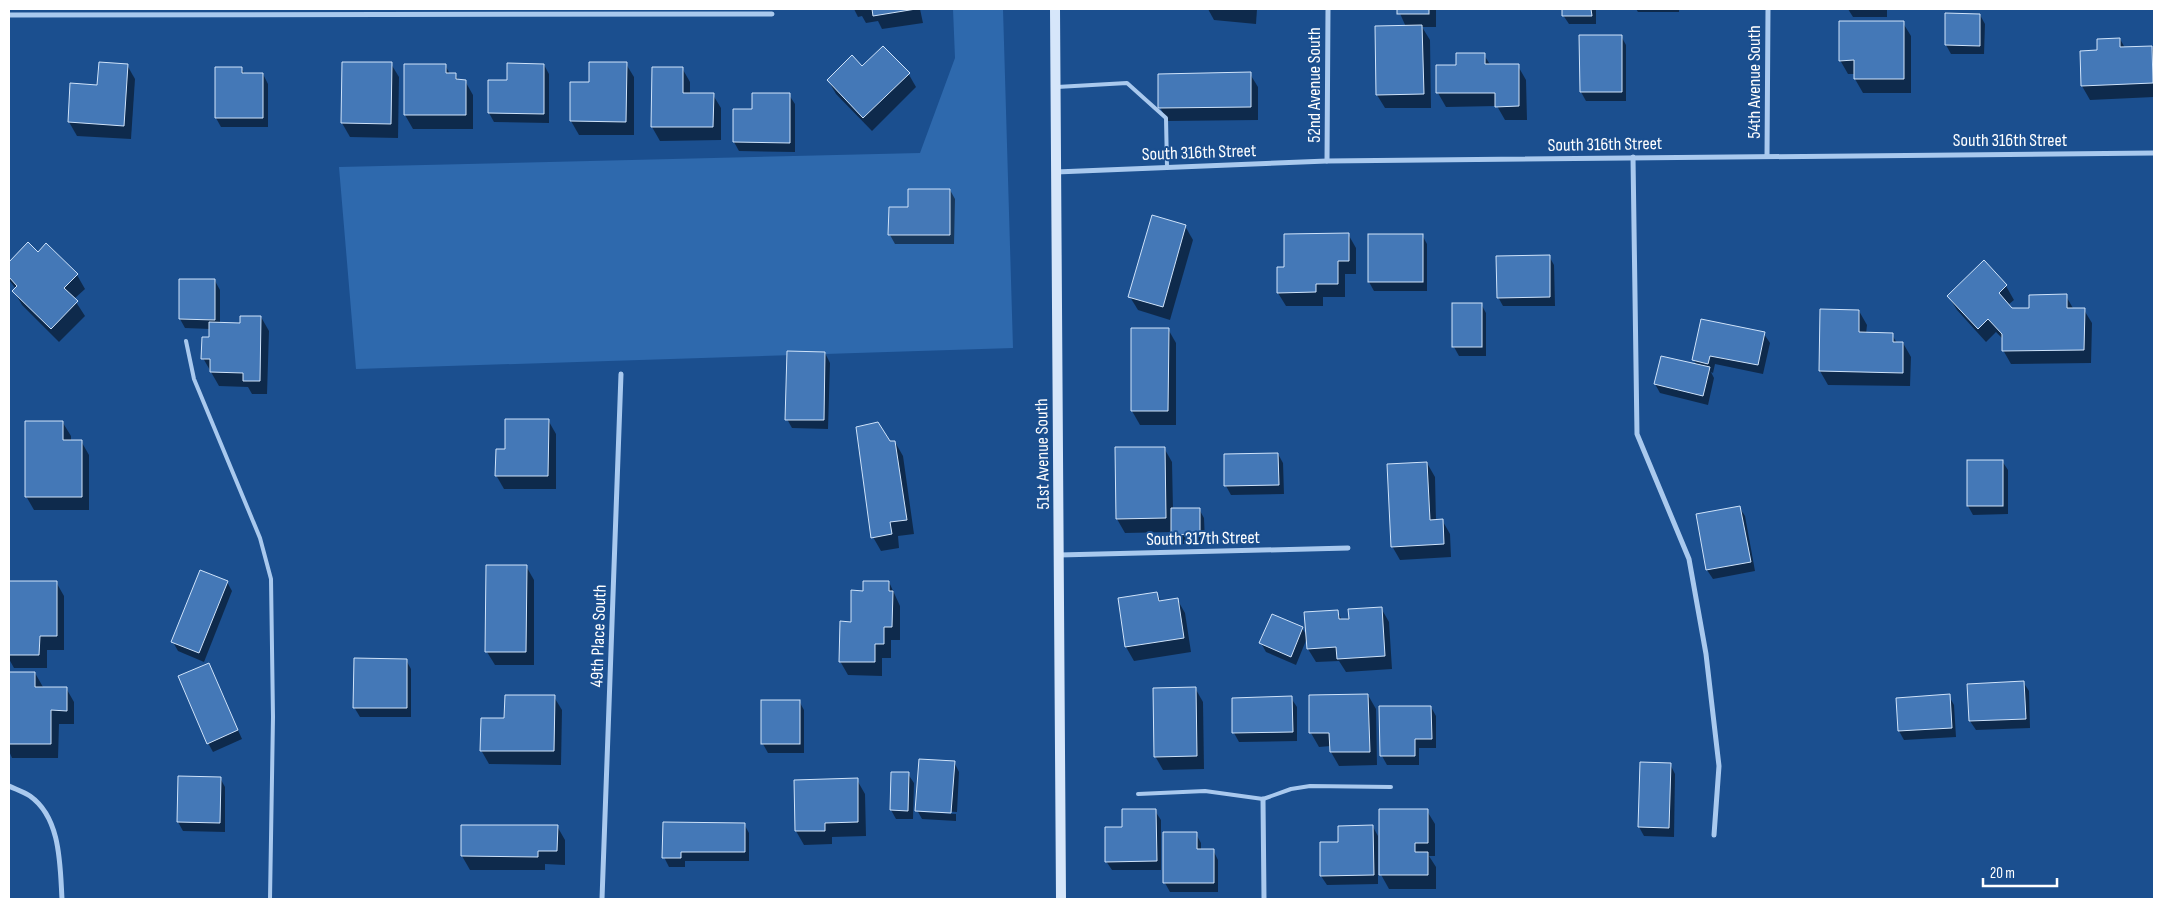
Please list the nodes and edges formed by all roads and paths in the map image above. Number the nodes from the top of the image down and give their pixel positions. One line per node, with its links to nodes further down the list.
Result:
1 (467, 9): 8 (street)
2 (1055, 9): 9 (main road, 51st Avenue South)
3 (1328, 9): 13 (street, 52nd Avenue South)
4 (1768, 9): 11 (street, 54th Avenue South)
5 (136, 12): 7 (street); 8 (street)
6 (772, 14): 8 (street)
7 (9, 15)
8 (467, 15)
9 (1055, 87): 14 (lane); 15 (main road, 51st Avenue South)
10 (2154, 153): 11 (street, South 316th Street)
11 (1767, 156): 12 (street, South 316th Street)
12 (1633, 157): 13 (street, South 316th Street); 24 (street)
13 (1327, 161): 14 (street, South 316th Street)
14 (1167, 167): 15 (street, South 316th Street)
15 (1056, 172): 19 (main road, 51st Avenue South)
16 (186, 341): 26 (lane)
17 (621, 374): 27 (street, 49th Place South)
18 (1348, 548): 19 (street, South 317th Street)
19 (1059, 555): 28 (main road, 51st Avenue South)
20 (9, 786): 25 (street)
21 (1390, 787): 23 (lane)
22 (1138, 794): 23 (lane)
23 (1263, 799): 29 (street)
24 (1714, 835)
25 (62, 899)
26 (270, 899)
27 (602, 899)
28 (1061, 899)
29 (1264, 899)

